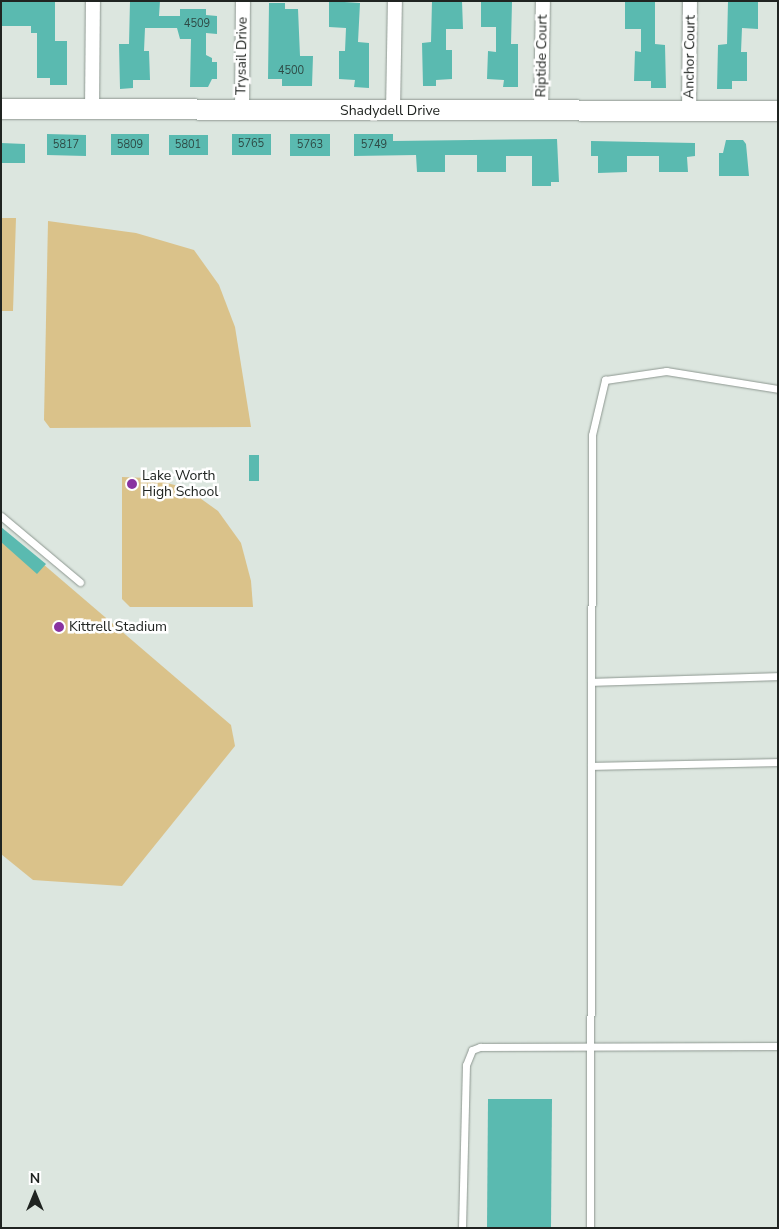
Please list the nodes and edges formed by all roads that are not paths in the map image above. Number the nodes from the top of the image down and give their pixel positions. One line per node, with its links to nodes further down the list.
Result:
1 (93, 1): 7 (street)
2 (243, 1): 8 (street, Trysail Drive)
3 (394, 1): 9 (street)
4 (543, 1): 10 (street, Riptide Court)
5 (690, 1): 11 (street, Anchor Court)
6 (1, 109): 7 (street, Shadydell Drive)
7 (92, 110): 8 (street, Shadydell Drive)
8 (242, 110): 9 (street, Shadydell Drive)
9 (393, 111): 10 (street, Shadydell Drive)
10 (541, 111): 11 (street, Shadydell Drive)
11 (689, 112): 12 (street, Shadydell Drive)
12 (778, 112)
13 (778, 389): 17 (lane)
14 (1, 516): 15 (lane)
15 (80, 582)
16 (778, 676): 17 (lane)
17 (591, 682): 19 (lane)
18 (778, 762): 19 (lane)
19 (591, 766): 21 (lane)
20 (778, 1046): 21 (lane)
21 (590, 1048): 22 (lane); 23 (lane)
22 (462, 1228)
23 (590, 1228)

